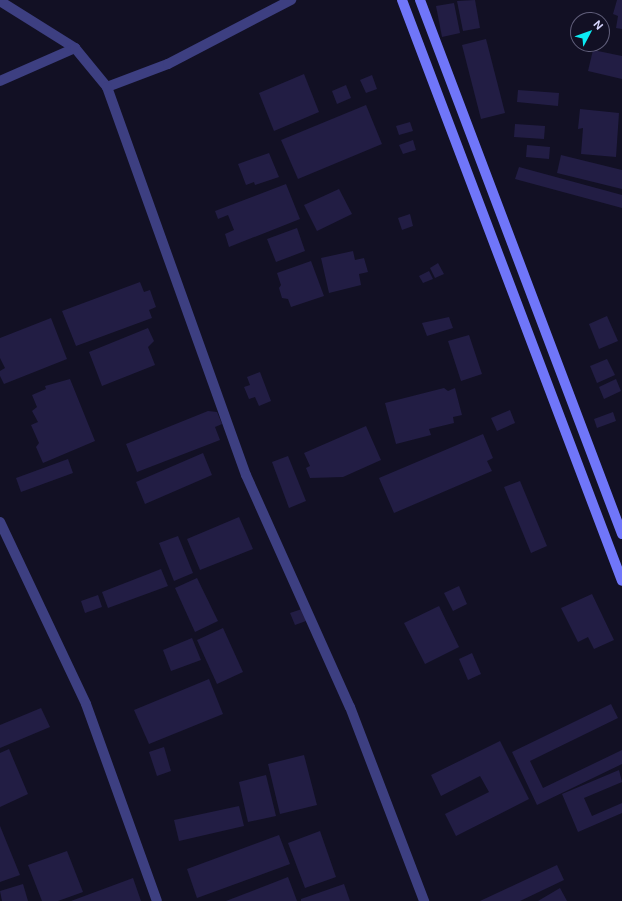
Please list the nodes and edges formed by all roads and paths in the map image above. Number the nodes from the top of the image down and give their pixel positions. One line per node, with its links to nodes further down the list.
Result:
1 (291, 0): 7 (street)
2 (402, 0): 10 (main road)
3 (420, 0): 9 (main road)
4 (0, 1): 5 (street)
5 (75, 48): 6 (street); 7 (street)
6 (0, 81)
7 (107, 87): 12 (street)
8 (0, 522): 11 (street)
9 (622, 534)
10 (622, 581)
11 (157, 901)
12 (424, 901)

